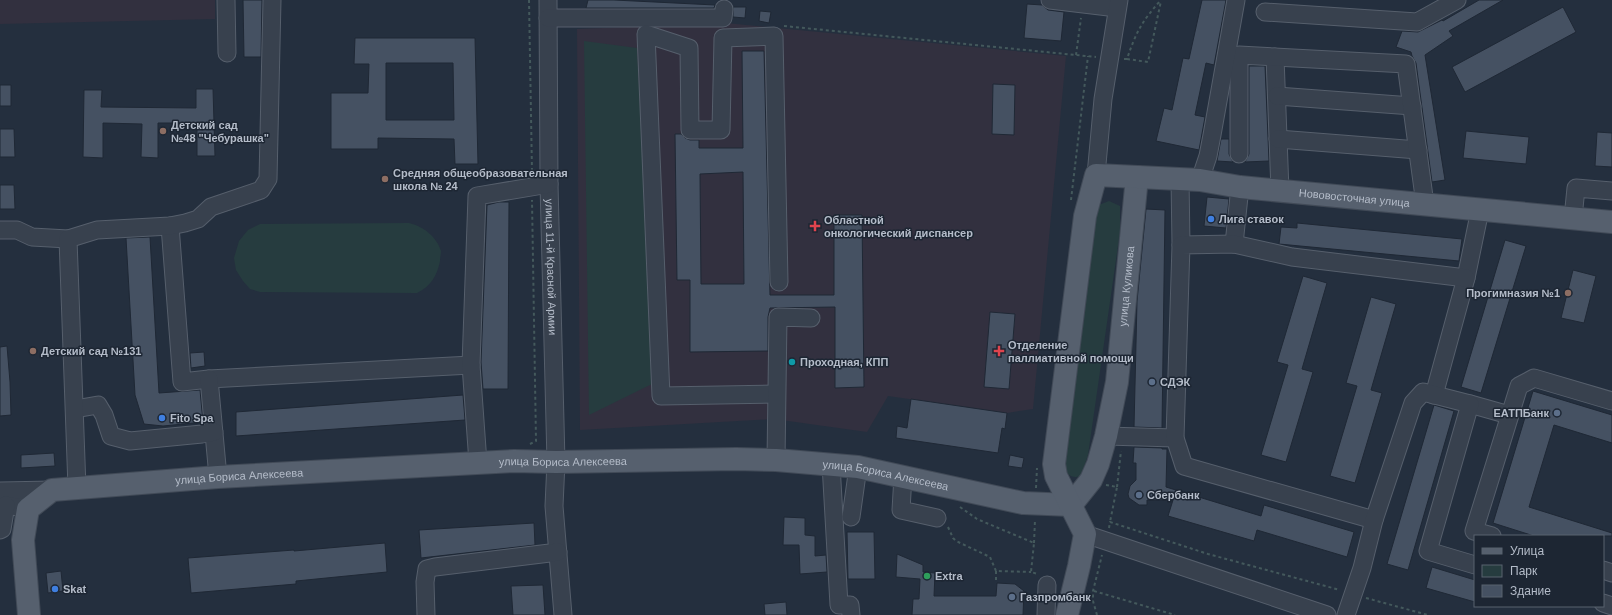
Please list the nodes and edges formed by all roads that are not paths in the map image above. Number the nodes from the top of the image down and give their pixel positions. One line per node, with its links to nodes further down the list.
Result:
1 (226, 0): 11 (street)
2 (272, 0): 29 (street)
3 (548, 0): 10 (street, улица 11-й Красной Армии)
4 (1050, 0): 7 (street)
5 (1236, 0): 20 (street)
6 (1448, 2): 9 (street)
7 (1118, 4): 18 (street)
8 (724, 9): 10 (street)
9 (1265, 12)
10 (548, 20): 21 (street, улица 11-й Красной Армии)
11 (227, 53)
12 (1275, 57): 13 (street); 14 (street); 17 (street)
13 (1277, 96): 14 (street); 15 (street)
14 (1412, 106): 16 (street)
15 (1278, 139): 16 (street); 23 (street)
16 (1418, 150): 25 (street)
17 (1239, 154)
18 (1096, 175): 19 (main road, Нововосточная улица); 58 (main road)
19 (1137, 177): 20 (main road, Нововосточная улица); 46 (main road, улица Куликова)
20 (1190, 180): 22 (main road, Нововосточная улица); 33 (street)
21 (549, 184): 37 (street); 49 (street, улица 11-й Красной Армии)
22 (1240, 187): 23 (main road, Нововосточная улица); 32 (street)
23 (1280, 191): 25 (main road, Нововосточная улица)
24 (1612, 191): 27 (street)
25 (1425, 204): 26 (main road, Нововосточная улица)
26 (1480, 210): 27 (main road, Нововосточная улица); 34 (street)
27 (1573, 218): 28 (main road, Нововосточная улица)
28 (1612, 222)
29 (170, 226): 31 (street); 38 (street)
30 (0, 230): 31 (street)
31 (68, 239): 43 (street)
32 (1234, 244): 33 (street); 34 (street)
33 (1181, 245): 47 (street)
34 (1466, 278): 40 (street)
35 (779, 282): 39 (street)
36 (811, 318): 39 (street)
37 (471, 365): 38 (street); 50 (street)
38 (210, 378): 45 (street)
39 (776, 394): 48 (street)
40 (1434, 395): 42 (street); 62 (street)
41 (1612, 401): 44 (street)
42 (1470, 404): 44 (street); 67 (street)
43 (75, 409): 45 (street); 55 (street)
44 (1509, 414): 64 (street)
45 (214, 432): 54 (street)
46 (1114, 436): 47 (street); 58 (main road, улица Куликова)
47 (1176, 438): 62 (street)
48 (776, 460): 49 (main road, улица Бориса Алексеева); 51 (main road, улица Бориса Алексеева)
49 (556, 462): 50 (main road, улица Бориса Алексеева); 66 (street, улица 11-й Красной Армии)
50 (478, 463): 54 (main road, улица Бориса Алексеева)
51 (831, 464): 52 (main road, улица Бориса Алексеева); 73 (street)
52 (858, 467): 53 (main road, улица Бориса Алексеева); 60 (street)
53 (903, 476): 58 (main road, улица Бориса Алексеева); 61 (street)
54 (218, 477): 55 (main road, улица Бориса Алексеева)
55 (77, 488): 56 (main road, улица Бориса Алексеева)
56 (52, 490): 57 (street); 59 (main road)
57 (2, 501): 59 (street); 63 (street)
58 (1070, 505): 65 (main road)
59 (28, 509): 70 (main road)
60 (851, 517)
61 (937, 518)
62 (1374, 520): 78 (street)
63 (0, 530)
64 (1488, 535)
65 (1083, 539): 68 (street); 75 (main road)
66 (558, 552): 71 (street); 72 (street, улица 11-й Красной Армии)
67 (1474, 565)
68 (1201, 578): 76 (street); 77 (street)
69 (1044, 580): 74 (street)
70 (29, 615)
71 (426, 615)
72 (563, 615)
73 (851, 615)
74 (1046, 615)
75 (1067, 615)
76 (1292, 615)
77 (1326, 615)
78 (1346, 615)

